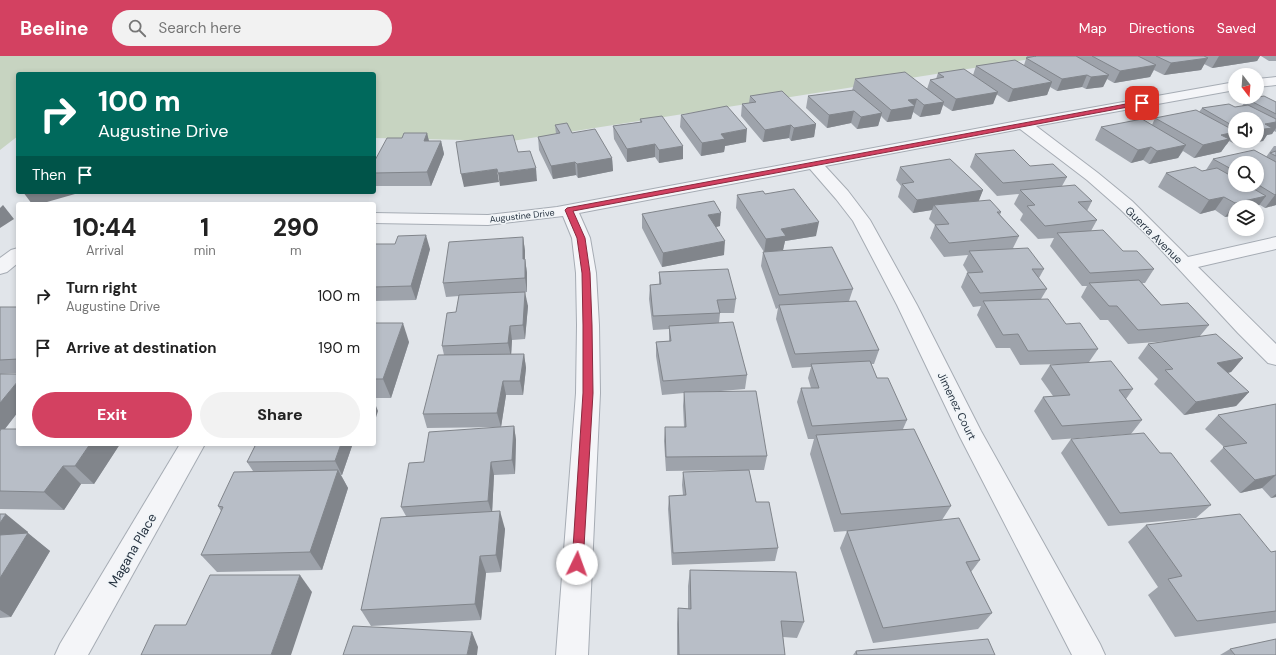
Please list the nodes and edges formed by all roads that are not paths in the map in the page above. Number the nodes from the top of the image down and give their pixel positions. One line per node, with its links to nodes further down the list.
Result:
1 (1276, 81): 2 (street)
2 (1264, 82)
3 (1228, 87): 4 (street, Augustine Drive)
4 (1023, 124): 5 (street, Augustine Drive); 10 (street, Guerra Avenue)
5 (814, 164): 6 (street, Augustine Drive); 16 (street, Jimenez Court)
6 (569, 210): 7 (street, Augustine Drive); 15 (street)
7 (376, 218)
8 (1276, 243): 10 (street)
9 (16, 256): 11 (street)
10 (1183, 264): 12 (street, Guerra Avenue)
11 (0, 268)
12 (1276, 357)
13 (192, 446): 14 (street, Magana Place)
14 (71, 655)
15 (572, 655)
16 (1089, 655)

